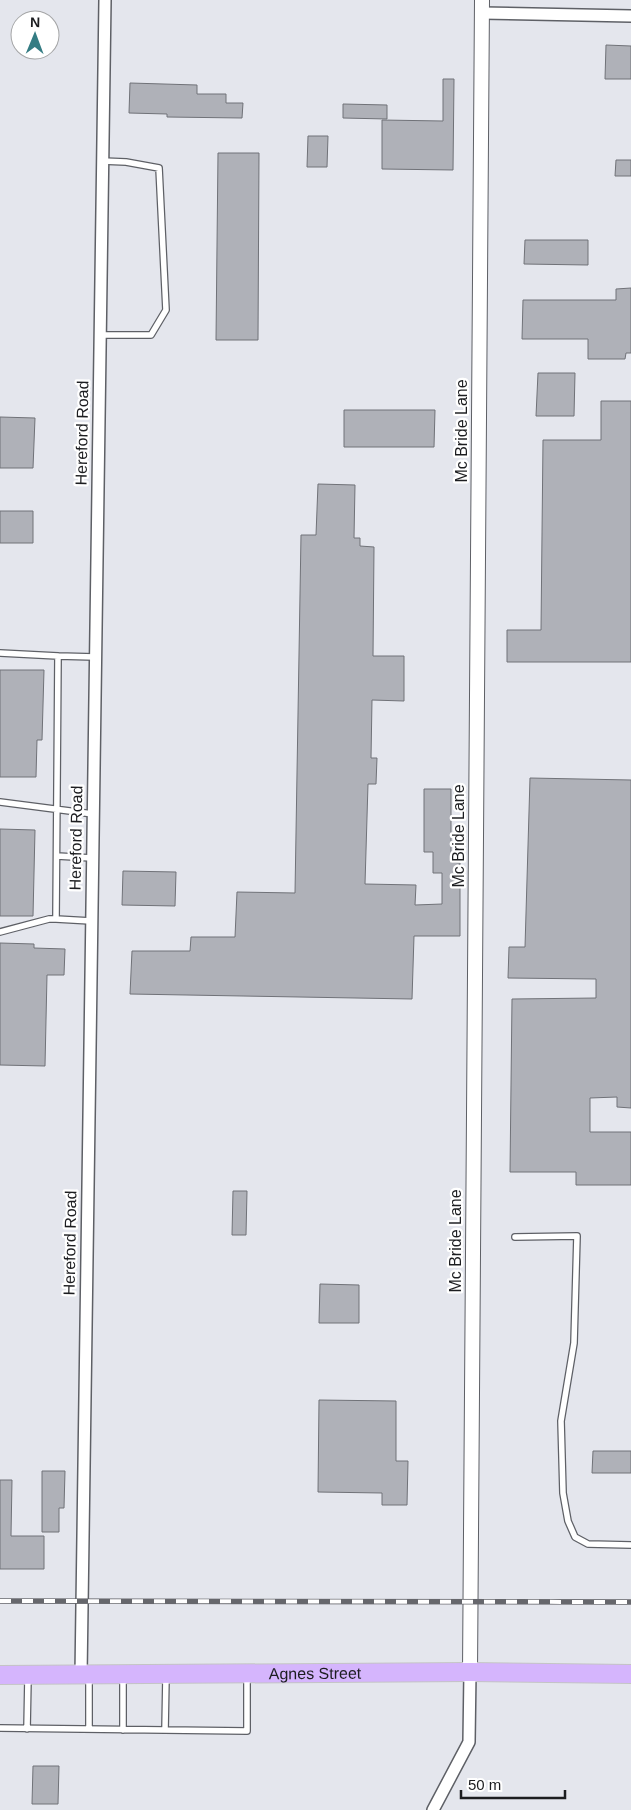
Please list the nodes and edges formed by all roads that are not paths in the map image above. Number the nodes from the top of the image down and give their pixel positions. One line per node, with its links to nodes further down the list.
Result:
1 (105, 0): 4 (street, Hereford Road)
2 (482, 6): 3 (street); 19 (street, Mc Bride Lane)
3 (631, 16)
4 (102, 161): 5 (street, Hereford Road); 5 (lane)
5 (100, 335): 8 (street, Hereford Road)
6 (0, 653): 7 (lane)
7 (58, 656): 8 (lane); 10 (lane)
8 (95, 657): 11 (street, Hereford Road)
9 (0, 802): 10 (lane)
10 (57, 810): 11 (lane); 12 (lane)
11 (93, 814): 13 (street, Hereford Road)
12 (57, 856): 13 (lane); 14 (lane)
13 (92, 858): 15 (street, Hereford Road)
14 (56, 920): 15 (lane); 16 (lane)
15 (91, 921): 26 (street, Hereford Road)
16 (0, 932)
17 (515, 1237): 18 (lane)
18 (631, 1545)
19 (470, 1672): 20 (main road, Agnes Street); 21 (main road, Agnes Street); 32 (street)
20 (247, 1674): 24 (main road, Agnes Street); 31 (lane)
21 (631, 1674)
22 (0, 1675): 25 (main road, Agnes Street)
23 (123, 1675): 24 (main road, Agnes Street); 26 (main road, Agnes Street); 30 (lane)
24 (166, 1675): 31 (lane)
25 (28, 1676): 26 (main road, Agnes Street); 28 (lane)
26 (85, 1676): 29 (lane)
27 (0, 1728): 28 (lane)
28 (28, 1728): 29 (lane)
29 (89, 1729): 30 (lane)
30 (123, 1730): 31 (lane)
31 (165, 1730)
32 (433, 1810)

